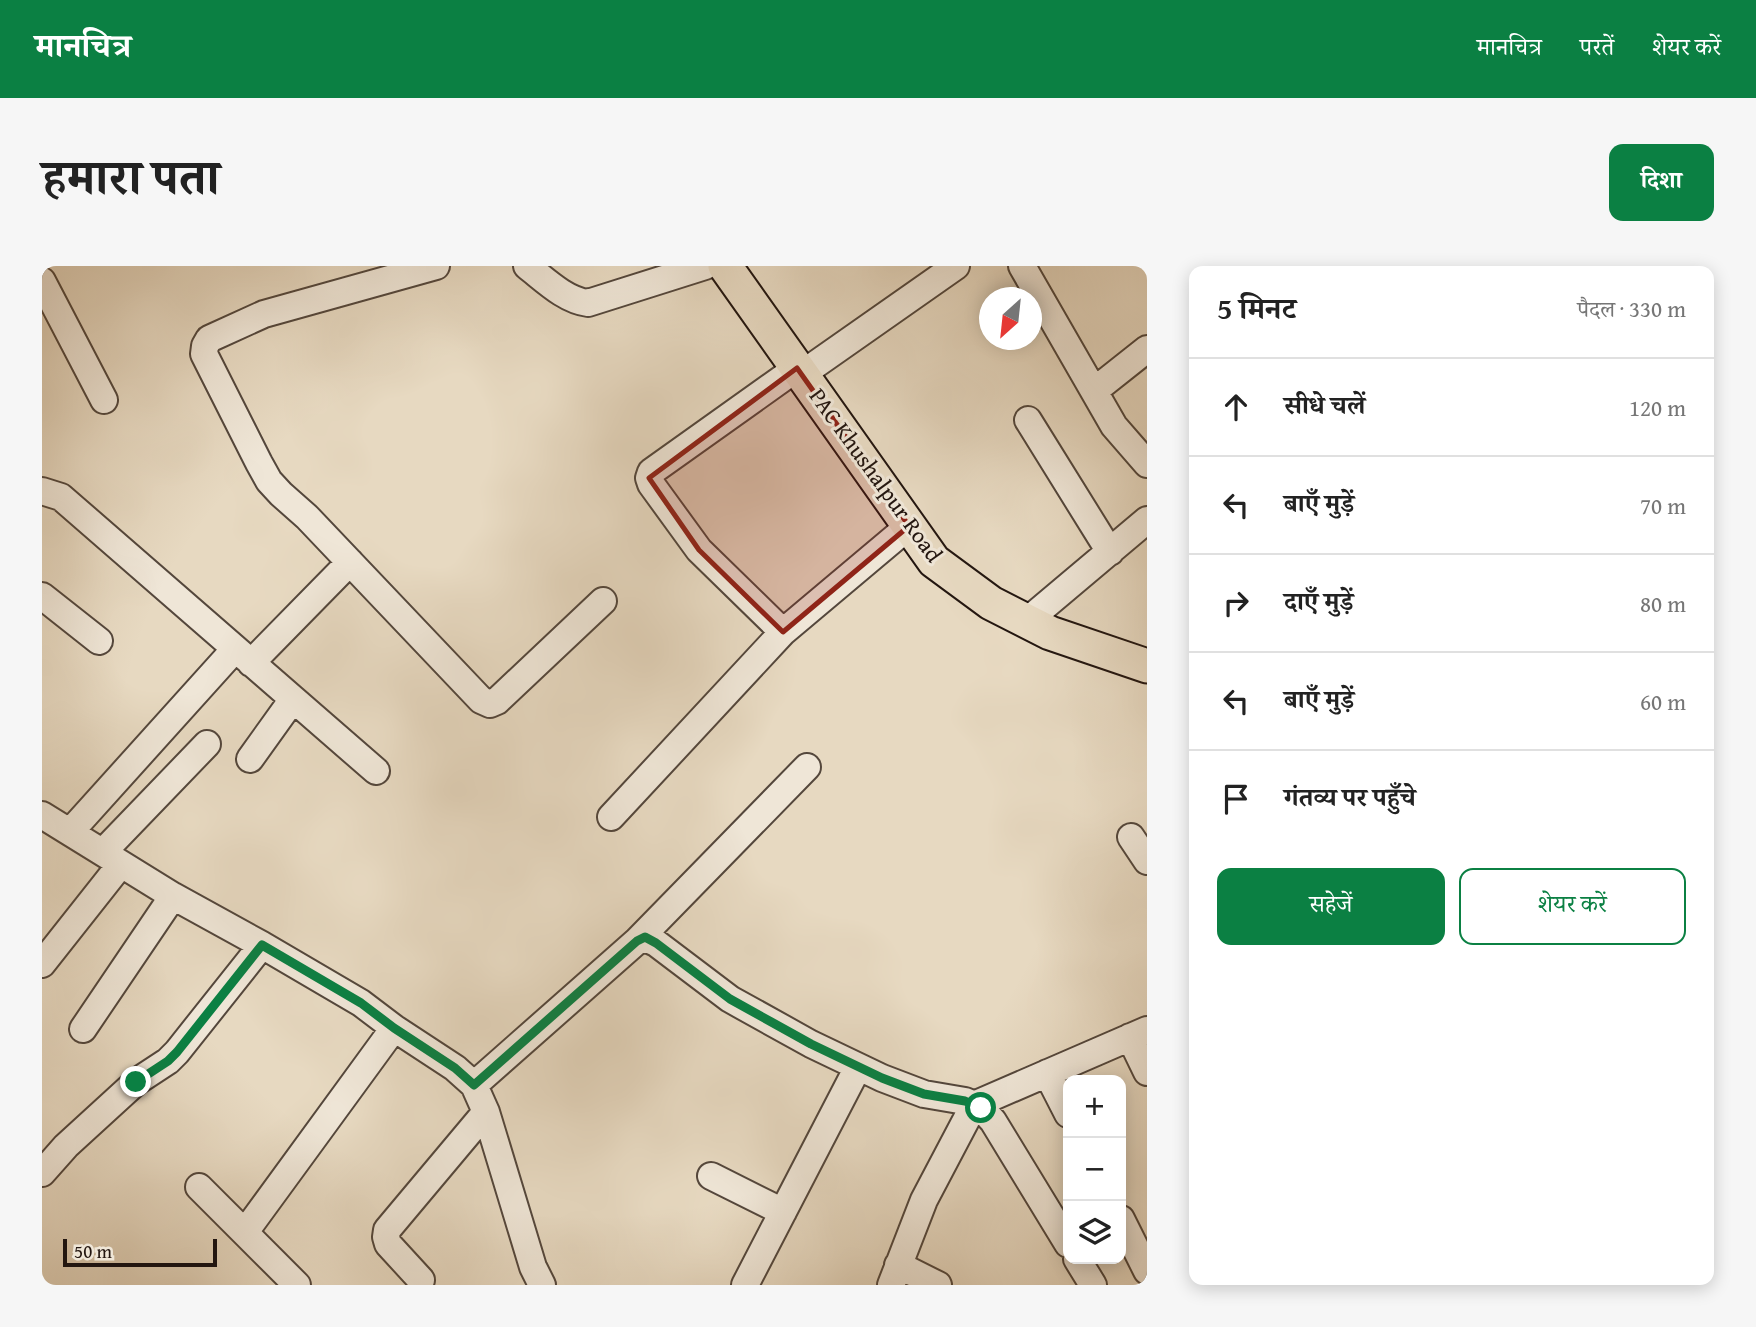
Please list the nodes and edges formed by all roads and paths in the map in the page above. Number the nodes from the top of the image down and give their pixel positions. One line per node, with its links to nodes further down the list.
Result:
1 (436, 266): 18 (street)
2 (527, 266): 3 (street)
3 (705, 266)
4 (725, 266): 9 (main road, PAC Khushalpur Road)
5 (956, 266): 9 (street)
6 (1019, 267): 10 (street)
7 (42, 281): 11 (street)
8 (1147, 349): 10 (street)
9 (800, 371): 16 (main road, PAC Khushalpur Road); 22 (street)
10 (1094, 391): 13 (street)
11 (104, 400)
12 (1028, 420): 17 (street)
13 (1147, 464)
14 (42, 491): 24 (street)
15 (1147, 520): 17 (street)
16 (909, 526): 21 (main road, PAC Khushalpur Road); 22 (street)
17 (1110, 552): 21 (street)
18 (350, 562): 20 (street); 24 (street)
19 (42, 596): 23 (street)
20 (603, 601)
21 (1027, 621): 25 (main road, PAC Khushalpur Road)
22 (783, 632): 32 (street)
23 (99, 641)
24 (243, 656): 26 (street); 33 (street)
25 (1147, 666)
26 (293, 699): 28 (street); 30 (street)
27 (207, 744): 35 (street)
28 (250, 759)
29 (807, 767): 38 (street)
30 (376, 771)
31 (42, 815): 33 (street)
32 (611, 817)
33 (70, 832): 35 (street)
34 (1131, 837): 36 (street)
35 (112, 858): 37 (street); 40 (street)
36 (1147, 861)
37 (173, 896): 39 (street); 42 (street)
38 (637, 941): 44 (street); 47 (street)
39 (262, 945): 41 (street); 51 (street)
40 (42, 964)
41 (394, 1028): 47 (street); 56 (street)
42 (83, 1029)
43 (1138, 1033): 45 (street); 46 (street)
44 (858, 1066): 49 (street); 54 (street)
45 (1147, 1072)
46 (1047, 1073): 48 (street); 49 (street)
47 (474, 1085): 50 (street)
48 (1063, 1104)
49 (974, 1105): 57 (street); 60 (street)
50 (486, 1112): 61 (street); 62 (street)
51 (42, 1172)
52 (711, 1176): 54 (street)
53 (199, 1187): 56 (street)
54 (783, 1212): 64 (street)
55 (1126, 1229): 59 (street)
56 (245, 1232): 63 (street)
57 (1063, 1236)
58 (1080, 1264): 66 (street)
59 (1147, 1271)
60 (894, 1275): 65 (street)
61 (531, 1279)
62 (422, 1280)
63 (297, 1285)
64 (745, 1285)
65 (938, 1285)
66 (1093, 1285)

